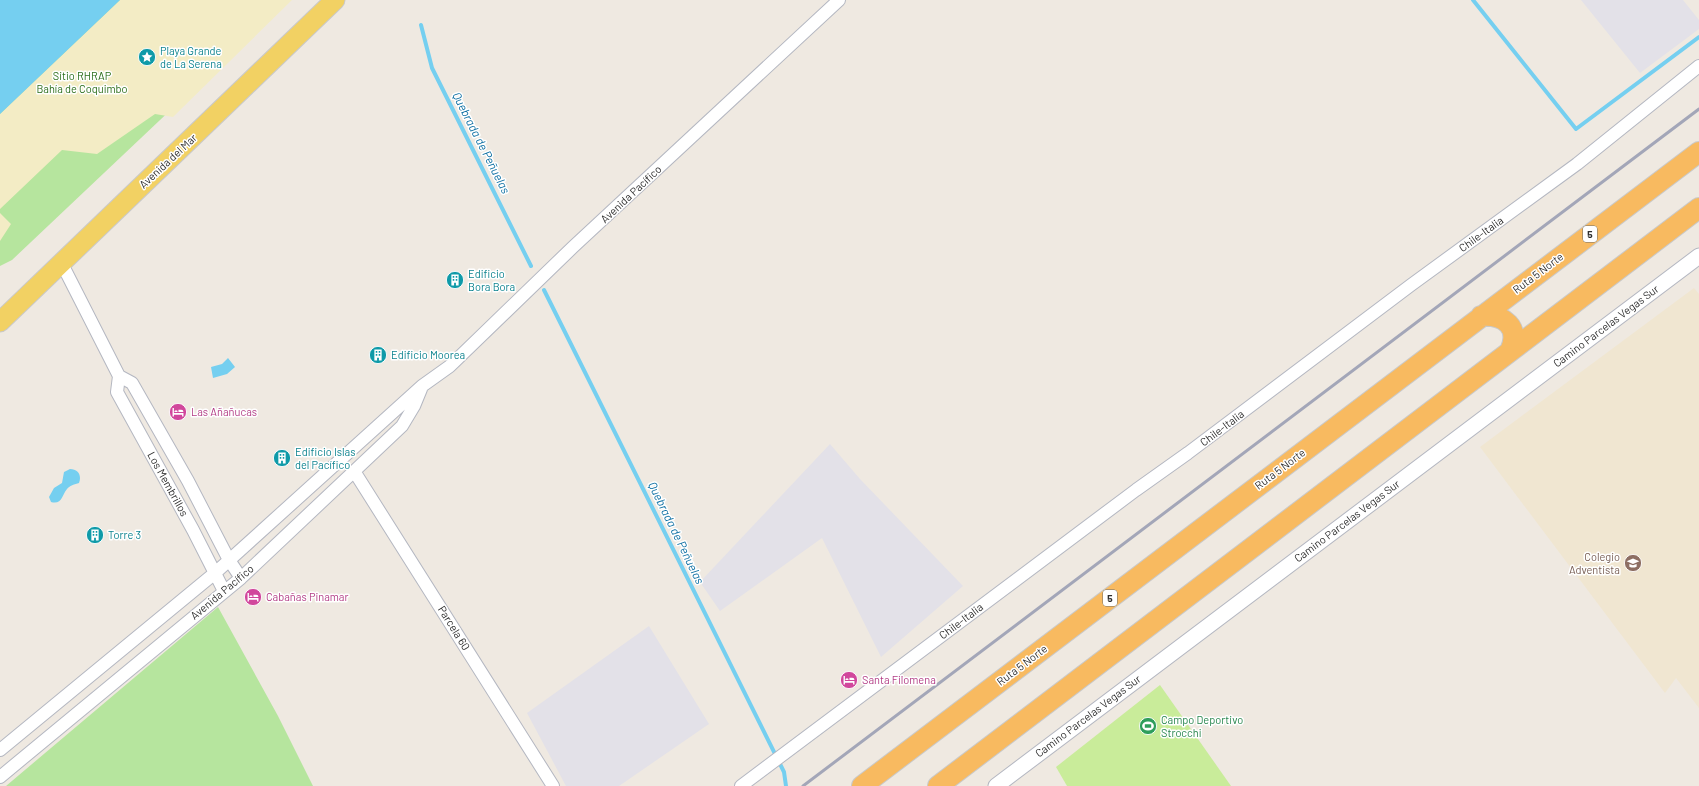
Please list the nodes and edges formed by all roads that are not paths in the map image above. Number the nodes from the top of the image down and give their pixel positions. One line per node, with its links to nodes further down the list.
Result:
1 (335, 0): 7 (main road, Avenida del Mar)
2 (839, 0): 12 (street, Avenida Pacífico)
3 (1699, 66): 21 (street, Chile-Italia)
4 (1699, 152): 8 (highway, Ruta 5 Norte / 5)
5 (1699, 208): 10 (highway)
6 (1699, 256): 24 (street, Camino Parcelas Vegas Sur)
7 (62, 262): 9 (main road, Avenida del Mar); 11 (street, Los Membrillos)
8 (1481, 316): 10 (highway); 22 (highway, Ruta 5 Norte / 5)
9 (0, 322)
10 (1510, 351): 23 (highway)
11 (118, 376): 14 (street, Los Membrillos); 15 (street, Los Membrillos)
12 (422, 386): 13 (street, Avenida Pacífico); 14 (street, Avenida Pacífico)
13 (354, 471): 16 (street, Avenida Pacífico); 20 (street, Parcela 60)
14 (229, 560): 15 (street, Avenida Pacífico); 16 (street, Los Membrillos)
15 (215, 573): 17 (street, Los Membrillos); 18 (street, Avenida Pacífico)
16 (241, 578): 17 (street, Avenida Pacífico)
17 (224, 591): 19 (street, Avenida Pacífico)
18 (0, 750)
19 (0, 777)
20 (553, 786)
21 (741, 786)
22 (862, 786)
23 (938, 786)
24 (996, 786)

